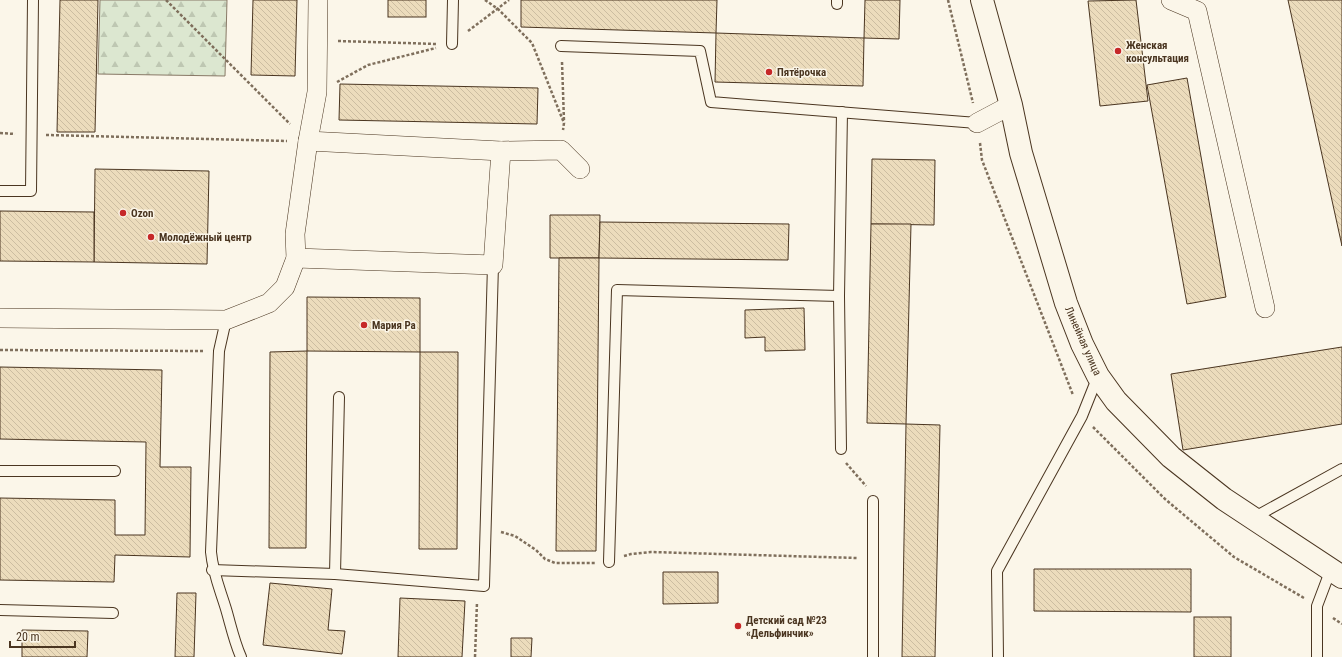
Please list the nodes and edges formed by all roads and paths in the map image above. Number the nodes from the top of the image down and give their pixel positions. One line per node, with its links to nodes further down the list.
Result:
1 (33, 0): 19 (lane)
2 (166, 0): 20 (path)
3 (318, 0): 10 (street)
4 (453, 0): 11 (lane)
5 (485, 0): 9 (path)
6 (509, 0): 9 (path)
7 (982, 0): 14 (main road, Линейная улица)
8 (1171, 0): 28 (street)
9 (498, 9): 11 (path); 16 (path)
10 (317, 41): 11 (path); 13 (street)
11 (452, 44): 13 (path)
12 (561, 46): 15 (lane); 16 (path)
13 (317, 92): 20 (street)
14 (1011, 105): 17 (street); 33 (main road, Линейная улица)
15 (842, 112): 17 (lane); 27 (lane)
16 (564, 123): 21 (path)
17 (977, 123)
18 (0, 133): 19 (path)
19 (30, 135): 20 (path); 24 (lane)
20 (308, 141): 22 (street); 25 (street)
21 (561, 150): 22 (street); 23 (street)
22 (501, 151): 26 (street)
23 (580, 168)
24 (0, 191)
25 (296, 258): 26 (street); 30 (street)
26 (492, 265): 41 (lane)
27 (839, 296): 35 (lane); 43 (lane)
28 (1265, 308)
29 (0, 318): 30 (street)
30 (226, 320): 32 (lane)
31 (0, 350): 32 (path)
32 (219, 351): 44 (lane)
33 (1098, 376): 40 (main road, Линейная улица); 53 (lane)
34 (339, 397): 46 (lane)
35 (841, 449): 39 (path)
36 (1342, 469): 40 (lane)
37 (0, 471): 38 (lane)
38 (115, 471)
39 (873, 501): 42 (lane)
40 (1253, 518): 45 (main road, Линейная улица)
41 (486, 528): 43 (path); 47 (lane)
42 (873, 559): 43 (path); 52 (lane)
43 (609, 562)
44 (212, 570): 46 (lane); 50 (lane)
45 (1336, 573): 54 (lane)
46 (335, 574): 47 (lane)
47 (478, 585): 51 (path)
48 (0, 610): 49 (lane)
49 (113, 613)
50 (241, 657)
51 (475, 657)
52 (873, 657)
53 (998, 657)
54 (1317, 657)

